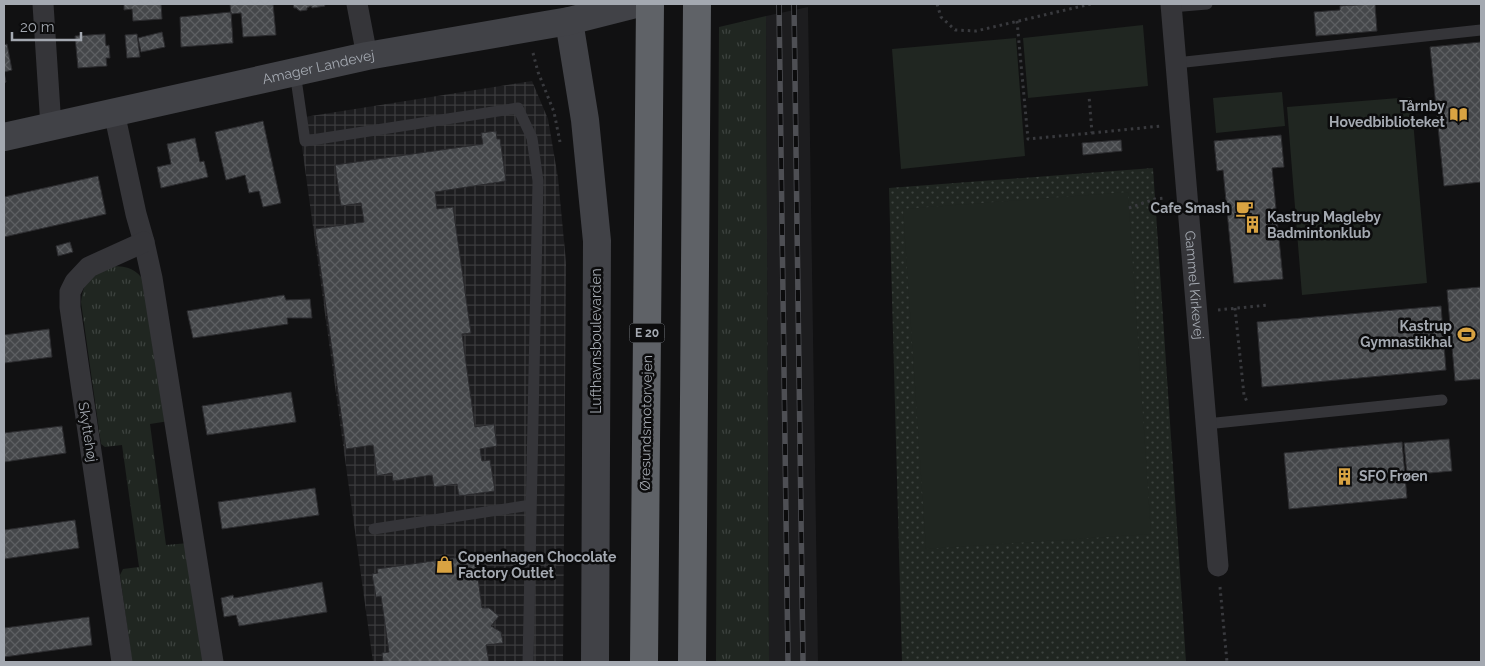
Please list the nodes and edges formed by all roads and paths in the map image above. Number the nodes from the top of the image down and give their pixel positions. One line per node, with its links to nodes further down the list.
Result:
1 (43, 4): 20 (street)
2 (356, 4): 14 (street)
3 (650, 4): 40 (highway, Øresundsmotorvejen / E 20)
4 (697, 4): 41 (highway)
5 (937, 4): 11 (path)
6 (1091, 4): 11 (path)
7 (1206, 4): 9 (lane)
8 (625, 6): 10 (street, Amager Landevej)
9 (1171, 6): 15 (street, Gammel Kirkevej)
10 (569, 21): 12 (street, Amager Landevej); 39 (street, Lufthavnsboulevarden)
11 (1017, 22): 21 (path)
12 (526, 28): 14 (street, Amager Landevej); 23 (path)
13 (1481, 30): 15 (lane)
14 (367, 56): 16 (street, Amager Landevej)
15 (1176, 63): 19 (street, Gammel Kirkevej)
16 (295, 72): 18 (street, Amager Landevej); 33 (lane)
17 (1089, 96): 21 (path)
18 (114, 112): 20 (street, Amager Landevej); 26 (street)
19 (1181, 124): 21 (path); 24 (street, Gammel Kirkevej)
20 (51, 127): 22 (street, Amager Landevej)
21 (1092, 133)
22 (4, 137)
23 (562, 151)
24 (1187, 197): 25 (path); 29 (street, Gammel Kirkevej)
25 (1129, 208)
26 (144, 242): 36 (street, Skyttehøj); 37 (street)
27 (1268, 305): 28 (path)
28 (1235, 308): 29 (path); 31 (path)
29 (1197, 312): 32 (street, Gammel Kirkevej)
30 (1442, 400): 31 (lane)
31 (1254, 419): 32 (lane)
32 (1206, 424): 35 (street, Gammel Kirkevej)
33 (531, 506): 34 (lane); 38 (lane)
34 (374, 528)
35 (1218, 566): 42 (path)
36 (122, 662)
37 (214, 662)
38 (528, 662)
39 (594, 662)
40 (644, 662)
41 (692, 662)
42 (1227, 662)

